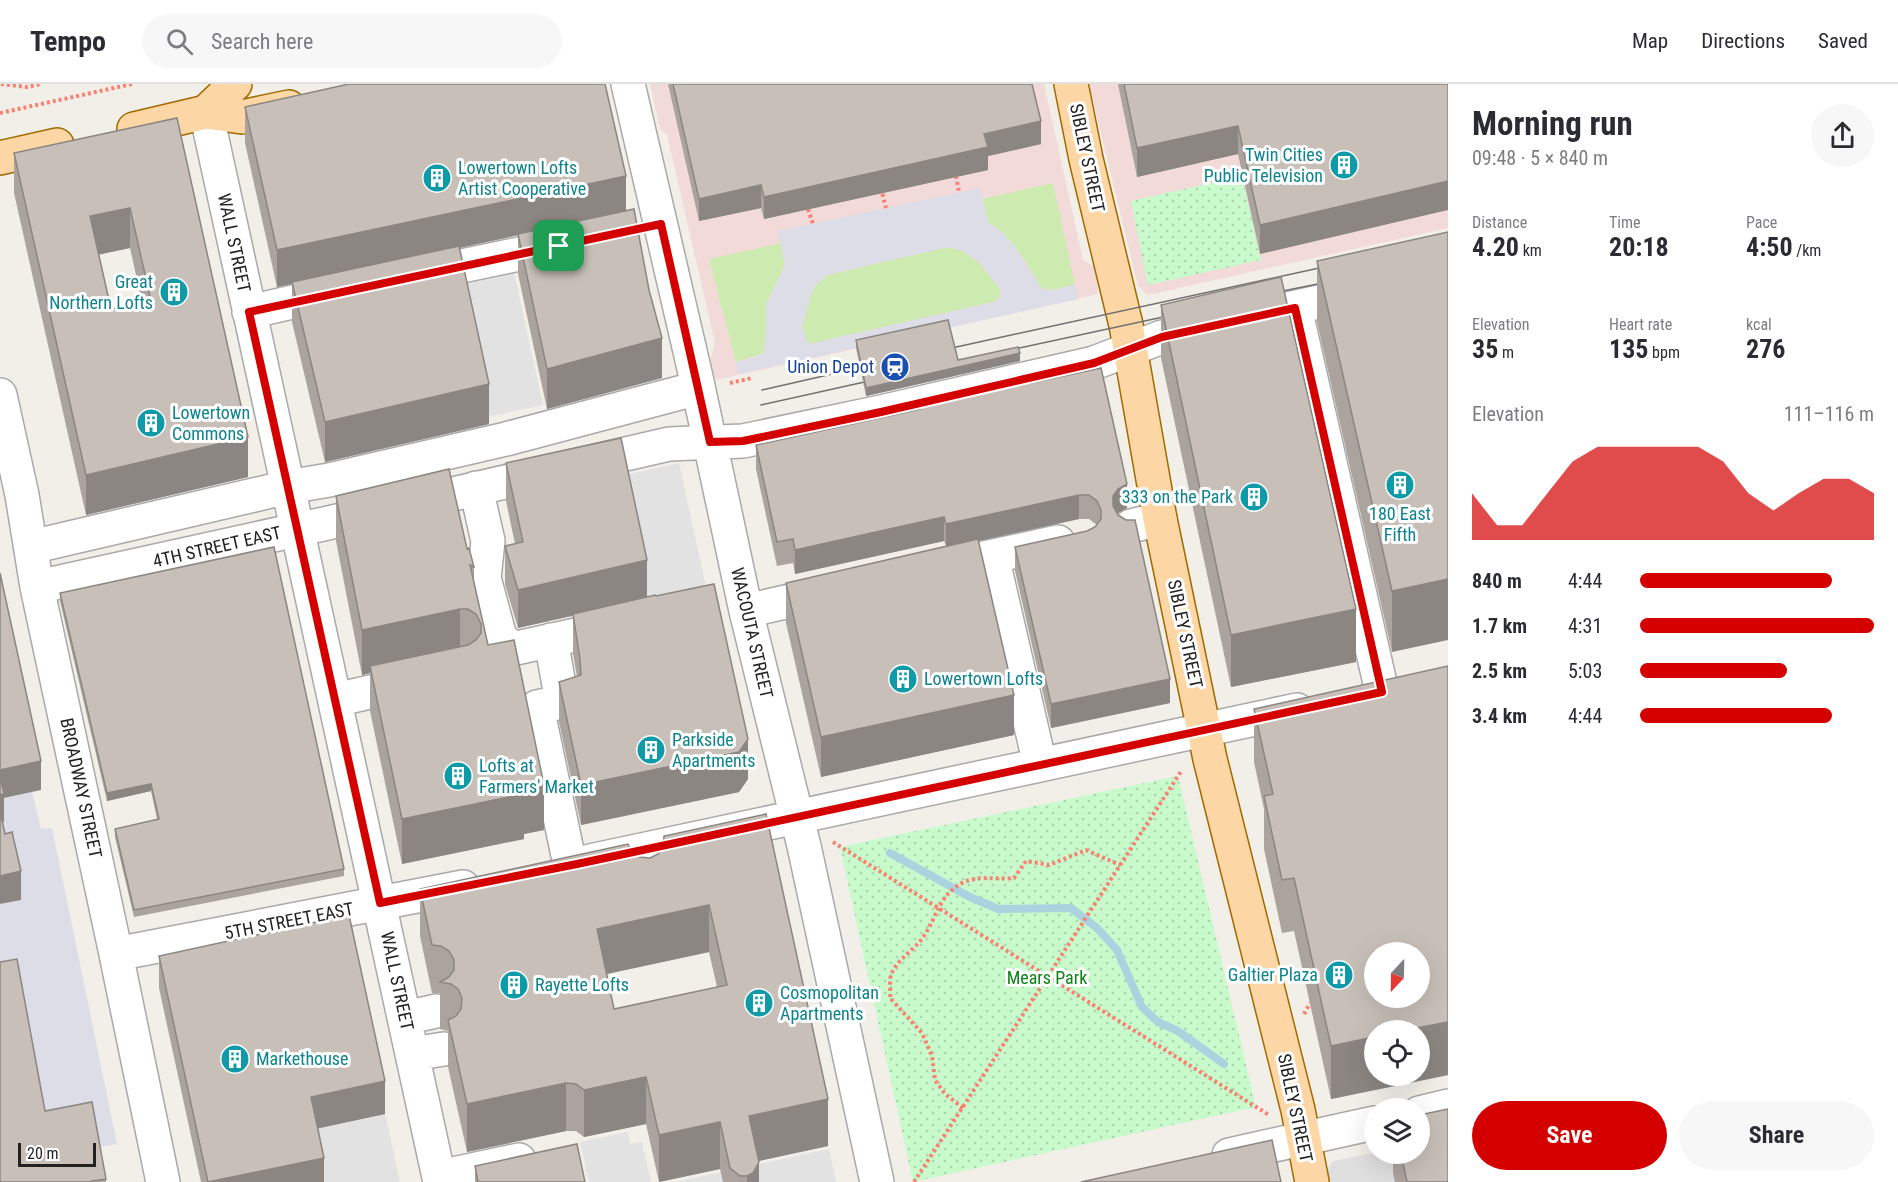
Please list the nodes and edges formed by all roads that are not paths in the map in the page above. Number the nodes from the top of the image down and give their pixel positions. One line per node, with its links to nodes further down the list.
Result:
1 (235, 84): 5 (main road)
2 (628, 84): 12 (street, WACOUTA STREET)
3 (1071, 84): 11 (main road, SIBLEY STREET)
4 (323, 99): 5 (main road)
5 (206, 112): 6 (main road); 10 (street, WALL STREET)
6 (0, 158)
7 (592, 239): 10 (street)
8 (1448, 273): 9 (street, 4TH STREET EAST)
9 (1295, 308): 11 (street, 4TH STREET EAST); 30 (street)
10 (249, 312): 15 (street, WALL STREET)
11 (1131, 348): 14 (street, 4TH STREET EAST); 32 (main road, SIBLEY STREET)
12 (698, 388): 14 (street, WACOUTA STREET); 15 (street)
13 (0, 395): 17 (street, BROADWAY STREET)
14 (710, 442): 16 (street, 4TH STREET EAST); 25 (street, WACOUTA STREET)
15 (288, 487): 18 (street, WALL STREET); 20 (street)
16 (476, 488): 18 (street, 4TH STREET EAST); 27 (street)
17 (11, 497): 20 (street, BROADWAY STREET)
18 (297, 530): 23 (street, 4TH STREET EAST); 31 (street, WALL STREET)
19 (1083, 537): 21 (street)
20 (31, 547): 23 (street, BROADWAY STREET)
21 (992, 556): 22 (street); 33 (street)
22 (912, 574)
23 (37, 586): 37 (street, BROADWAY STREET)
24 (856, 586): 25 (street)
25 (736, 603): 34 (street, WACOUTA STREET)
26 (649, 618): 27 (street)
27 (551, 640): 34 (street)
28 (439, 677): 31 (street)
29 (1415, 685): 30 (street)
30 (1382, 692): 32 (street)
31 (335, 700): 36 (street, WALL STREET)
32 (1205, 730): 33 (street); 43 (main road, SIBLEY STREET)
33 (1040, 765): 34 (street)
34 (796, 817): 48 (street, WACOUTA STREET)
35 (488, 882): 36 (street, 5TH STREET EAST)
36 (380, 903): 37 (street, 5TH STREET EAST); 39 (street, WALL STREET)
37 (116, 954): 47 (street, BROADWAY STREET)
38 (444, 1048): 39 (street)
39 (412, 1054): 46 (street, WALL STREET)
40 (1448, 1106): 41 (street)
41 (1430, 1110)
42 (1364, 1125): 43 (street)
43 (1303, 1139): 45 (street); 49 (main road, SIBLEY STREET)
44 (549, 1154): 46 (street)
45 (1198, 1161)
46 (439, 1179)
47 (163, 1182)
48 (877, 1182)
49 (1312, 1182)

